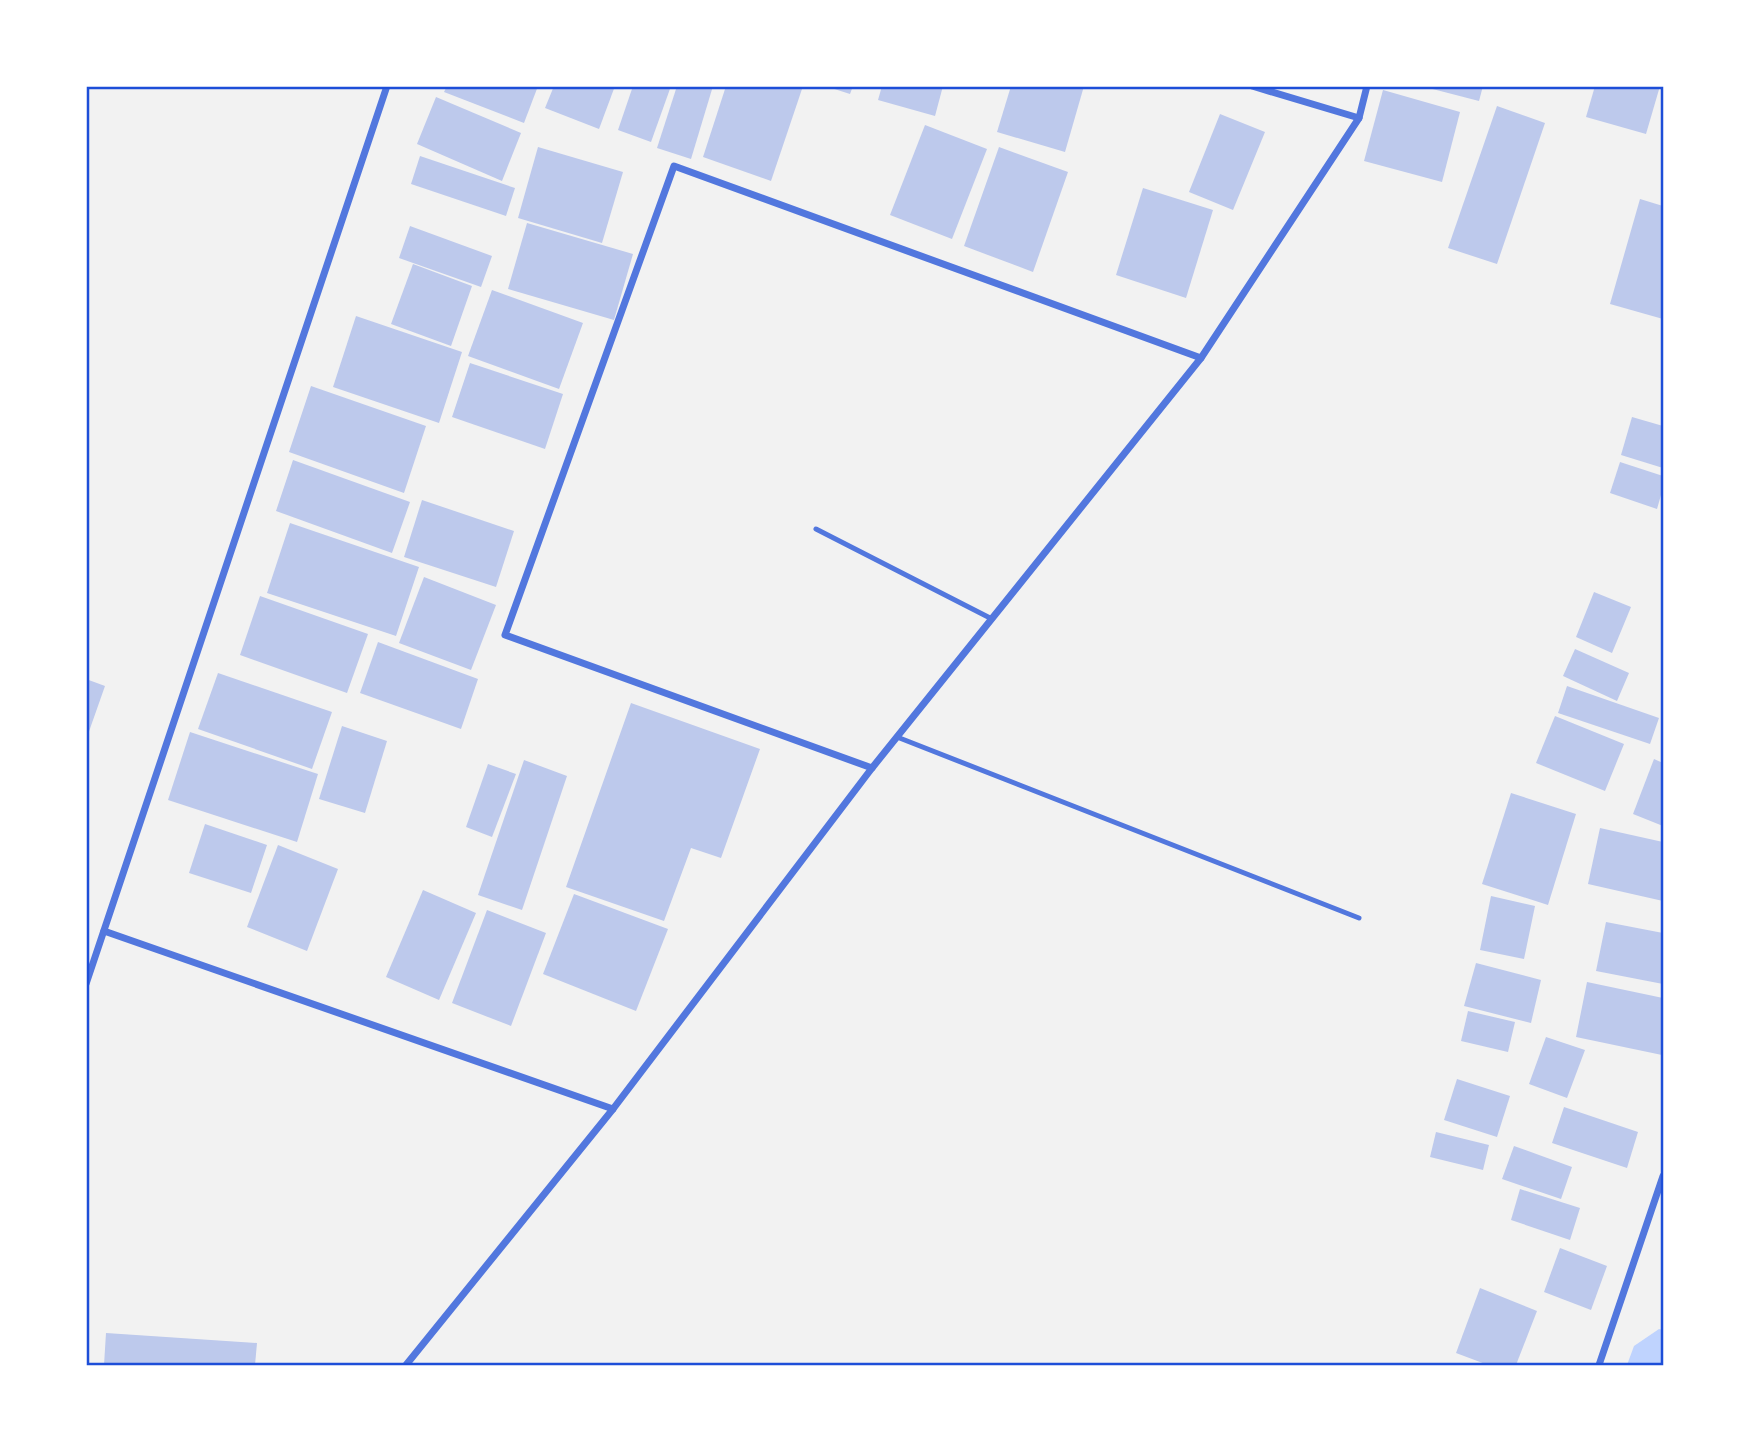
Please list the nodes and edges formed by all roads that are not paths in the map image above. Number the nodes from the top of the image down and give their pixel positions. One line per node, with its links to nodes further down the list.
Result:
1 (387, 86): 11 (street)
2 (1252, 86): 4 (street)
3 (1367, 86): 4 (street)
4 (1359, 118): 5 (street)
5 (1201, 358): 7 (street); 9 (street)
6 (816, 528): 7 (lane)
7 (992, 619): 8 (street)
8 (897, 737): 9 (street); 10 (lane)
9 (872, 768): 13 (street)
10 (1359, 918)
11 (104, 931): 12 (street); 13 (street)
12 (86, 984)
13 (613, 1109): 15 (street)
14 (1663, 1176): 16 (street)
15 (406, 1365)
16 (1599, 1365)

